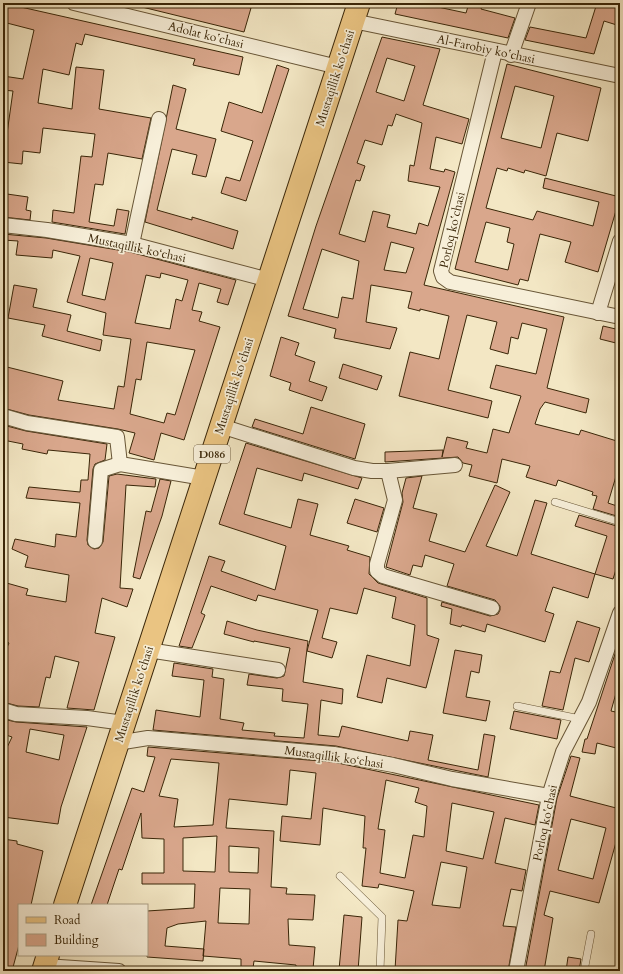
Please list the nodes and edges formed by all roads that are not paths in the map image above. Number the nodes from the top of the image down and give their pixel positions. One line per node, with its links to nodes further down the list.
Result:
1 (74, 3): 6 (street, Adolat koʻchasi)
2 (529, 3): 5 (street)
3 (356, 12): 4 (street, Al-Farobiy koʻchasi); 6 (main road, Mustaqillik koʻchasi / D086)
4 (495, 51): 5 (street, Al-Farobiy koʻchasi); 13 (street, Porloq koʻchasi)
5 (511, 55): 7 (street, Al-Farobiy koʻchasi)
6 (338, 67): 12 (main road, Mustaqillik koʻchasi / D086)
7 (620, 76)
8 (159, 119): 11 (street)
9 (3, 225): 11 (street, Mustaqillik ko‘chasi)
10 (620, 241): 13 (street)
11 (132, 244): 12 (street, Mustaqillik ko‘chasi)
12 (269, 280): 16 (main road, Mustaqillik koʻchasi / D086)
13 (598, 313): 14 (street, Porloq koʻchasi)
14 (620, 317)
15 (3, 416): 17 (street)
16 (221, 426): 19 (street); 20 (main road, Mustaqillik koʻchasi / D086)
17 (120, 464): 20 (street); 23 (street)
18 (455, 465): 19 (street)
19 (388, 471): 24 (street)
20 (204, 478): 26 (main road, Mustaqillik koʻchasi / D086)
21 (555, 502): 22 (lane)
22 (620, 522)
23 (95, 541)
24 (492, 608)
25 (620, 613): 30 (street, Porloq koʻchasi)
26 (148, 650): 27 (street); 31 (main road, Mustaqillik koʻchasi / D086)
27 (278, 670)
28 (517, 706): 30 (lane)
29 (3, 710): 31 (street, Mustaqillik ko‘chasi)
30 (580, 719): 32 (street, Porloq koʻchasi)
31 (121, 733): 32 (street, Mustaqillik ko‘chasi); 34 (main road, Mustaqillik koʻchasi / D086)
32 (548, 796): 39 (street, Porloq koʻchasi)
33 (340, 876): 38 (lane)
34 (65, 904)
35 (591, 934): 40 (lane)
36 (46, 964): 37 (street)
37 (119, 971)
38 (380, 971)
39 (516, 971)
40 (584, 971)

